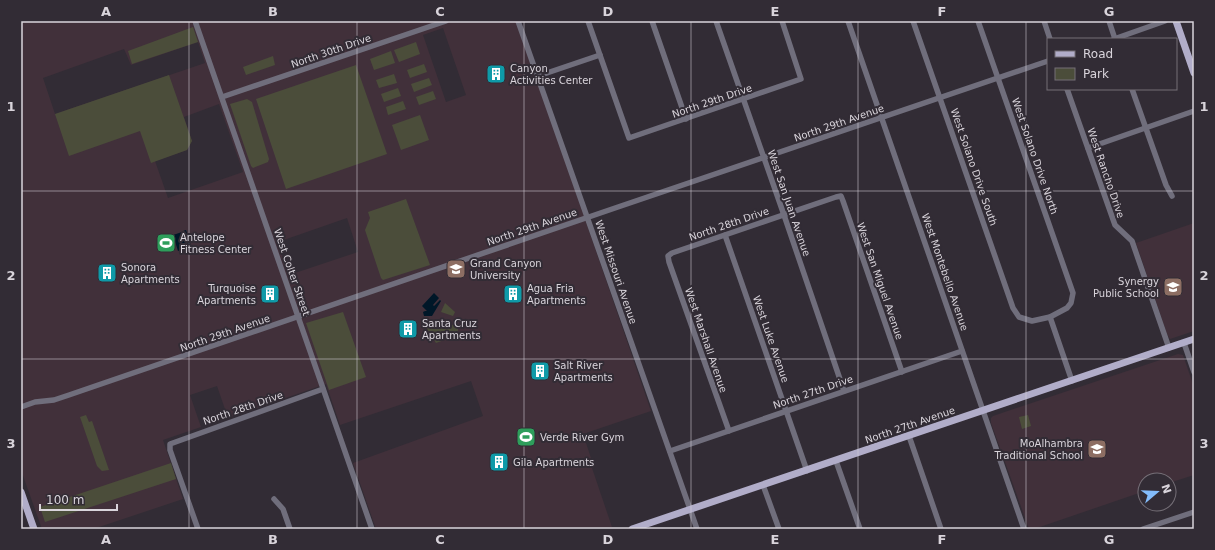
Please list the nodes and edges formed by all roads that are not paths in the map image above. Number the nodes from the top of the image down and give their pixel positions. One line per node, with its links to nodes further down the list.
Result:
1 (195, 21): 25 (street, West Colter Street)
2 (446, 21): 25 (street, North 30th Drive)
3 (518, 21): 21 (street, West Missouri Avenue)
4 (588, 21): 18 (street)
5 (652, 21): 30 (street)
6 (716, 21): 27 (street, West San Juan Avenue)
7 (782, 21): 27 (street, North 29th Drive)
8 (848, 21): 29 (street, West Montebello Avenue)
9 (913, 21): 26 (street, West Solano Drive South)
10 (978, 21): 22 (street, West Solano Drive North)
11 (1044, 21): 15 (street)
12 (1108, 21): 16 (street)
13 (1165, 21): 17 (street)
14 (1176, 21): 20 (main road)
15 (1050, 38)
16 (1115, 38)
17 (1118, 38)
18 (600, 55): 21 (street); 30 (street, North 29th Drive)
19 (1047, 62): 22 (street, North 29th Avenue)
20 (1194, 73)
21 (538, 76): 37 (street, West Missouri Avenue)
22 (998, 78): 26 (street, North 29th Avenue); 40 (street, West Solano Drive North)
23 (1067, 90): 32 (street, West Rancho Drive)
24 (1132, 90): 31 (street)
25 (222, 97): 41 (street, West Colter Street)
26 (940, 98): 29 (street, North 29th Avenue); 40 (street, West Solano Drive South)
27 (743, 100): 30 (street, North 29th Drive); 33 (street, West San Juan Avenue)
28 (1194, 111): 31 (street)
29 (882, 118): 33 (street, North 29th Avenue); 45 (street, West Montebello Avenue)
30 (686, 119)
31 (1146, 128): 32 (street); 35 (street)
32 (1088, 148): 44 (street, West Rancho Drive)
33 (763, 158): 36 (street, West San Juan Avenue); 37 (street, North 29th Avenue)
34 (841, 196): 36 (street, North 28th Drive); 46 (street, West San Miguel Avenue)
35 (1172, 196)
36 (784, 215): 38 (street, North 28th Drive); 50 (street, West San Juan Avenue)
37 (587, 218): 41 (street, North 29th Avenue); 56 (street, West Missouri Avenue)
38 (725, 235): 39 (street, North 28th Drive); 53 (street, West Luke Avenue)
39 (668, 256): 54 (street, West Marshall Avenue)
40 (1050, 316): 48 (street)
41 (298, 317): 49 (street, West Colter Street); 51 (street, North 29th Avenue)
42 (1194, 339): 43 (main road, North 27th Avenue)
43 (1184, 343): 44 (main road, North 27th Avenue); 47 (street)
44 (1169, 348): 48 (main road, North 27th Avenue)
45 (962, 351): 46 (street, North 27th Drive); 52 (street, West Montebello Avenue)
46 (902, 372): 50 (street, North 27th Drive)
47 (1194, 372)
48 (1072, 381): 52 (main road, North 27th Avenue)
49 (323, 389): 65 (street, North 28th Drive); 67 (street, West Colter Street)
50 (844, 391): 53 (street, North 27th Drive)
51 (21, 406)
52 (983, 410): 55 (main road, North 27th Avenue); 73 (street, West Montebello Avenue)
53 (786, 411): 54 (street, North 27th Drive); 58 (street, West Luke Avenue)
54 (729, 431): 56 (street, North 27th Drive)
55 (909, 436): 57 (main road, North 27th Avenue); 72 (street)
56 (670, 451): 62 (street, West Missouri Avenue)
57 (836, 461): 58 (main road, North 27th Avenue); 71 (street)
58 (807, 471): 59 (main road, North 27th Avenue)
59 (763, 485): 62 (main road, North 27th Avenue); 70 (street)
60 (21, 492): 64 (main road)
61 (274, 498): 66 (street)
62 (690, 510): 68 (main road, North 27th Avenue); 69 (street, West Missouri Avenue)
63 (1194, 512): 74 (street)
64 (34, 529)
65 (198, 529)
66 (290, 529)
67 (372, 529)
68 (632, 529)
69 (697, 529)
70 (779, 529)
71 (860, 529)
72 (941, 529)
73 (1024, 529)
74 (1143, 529)

